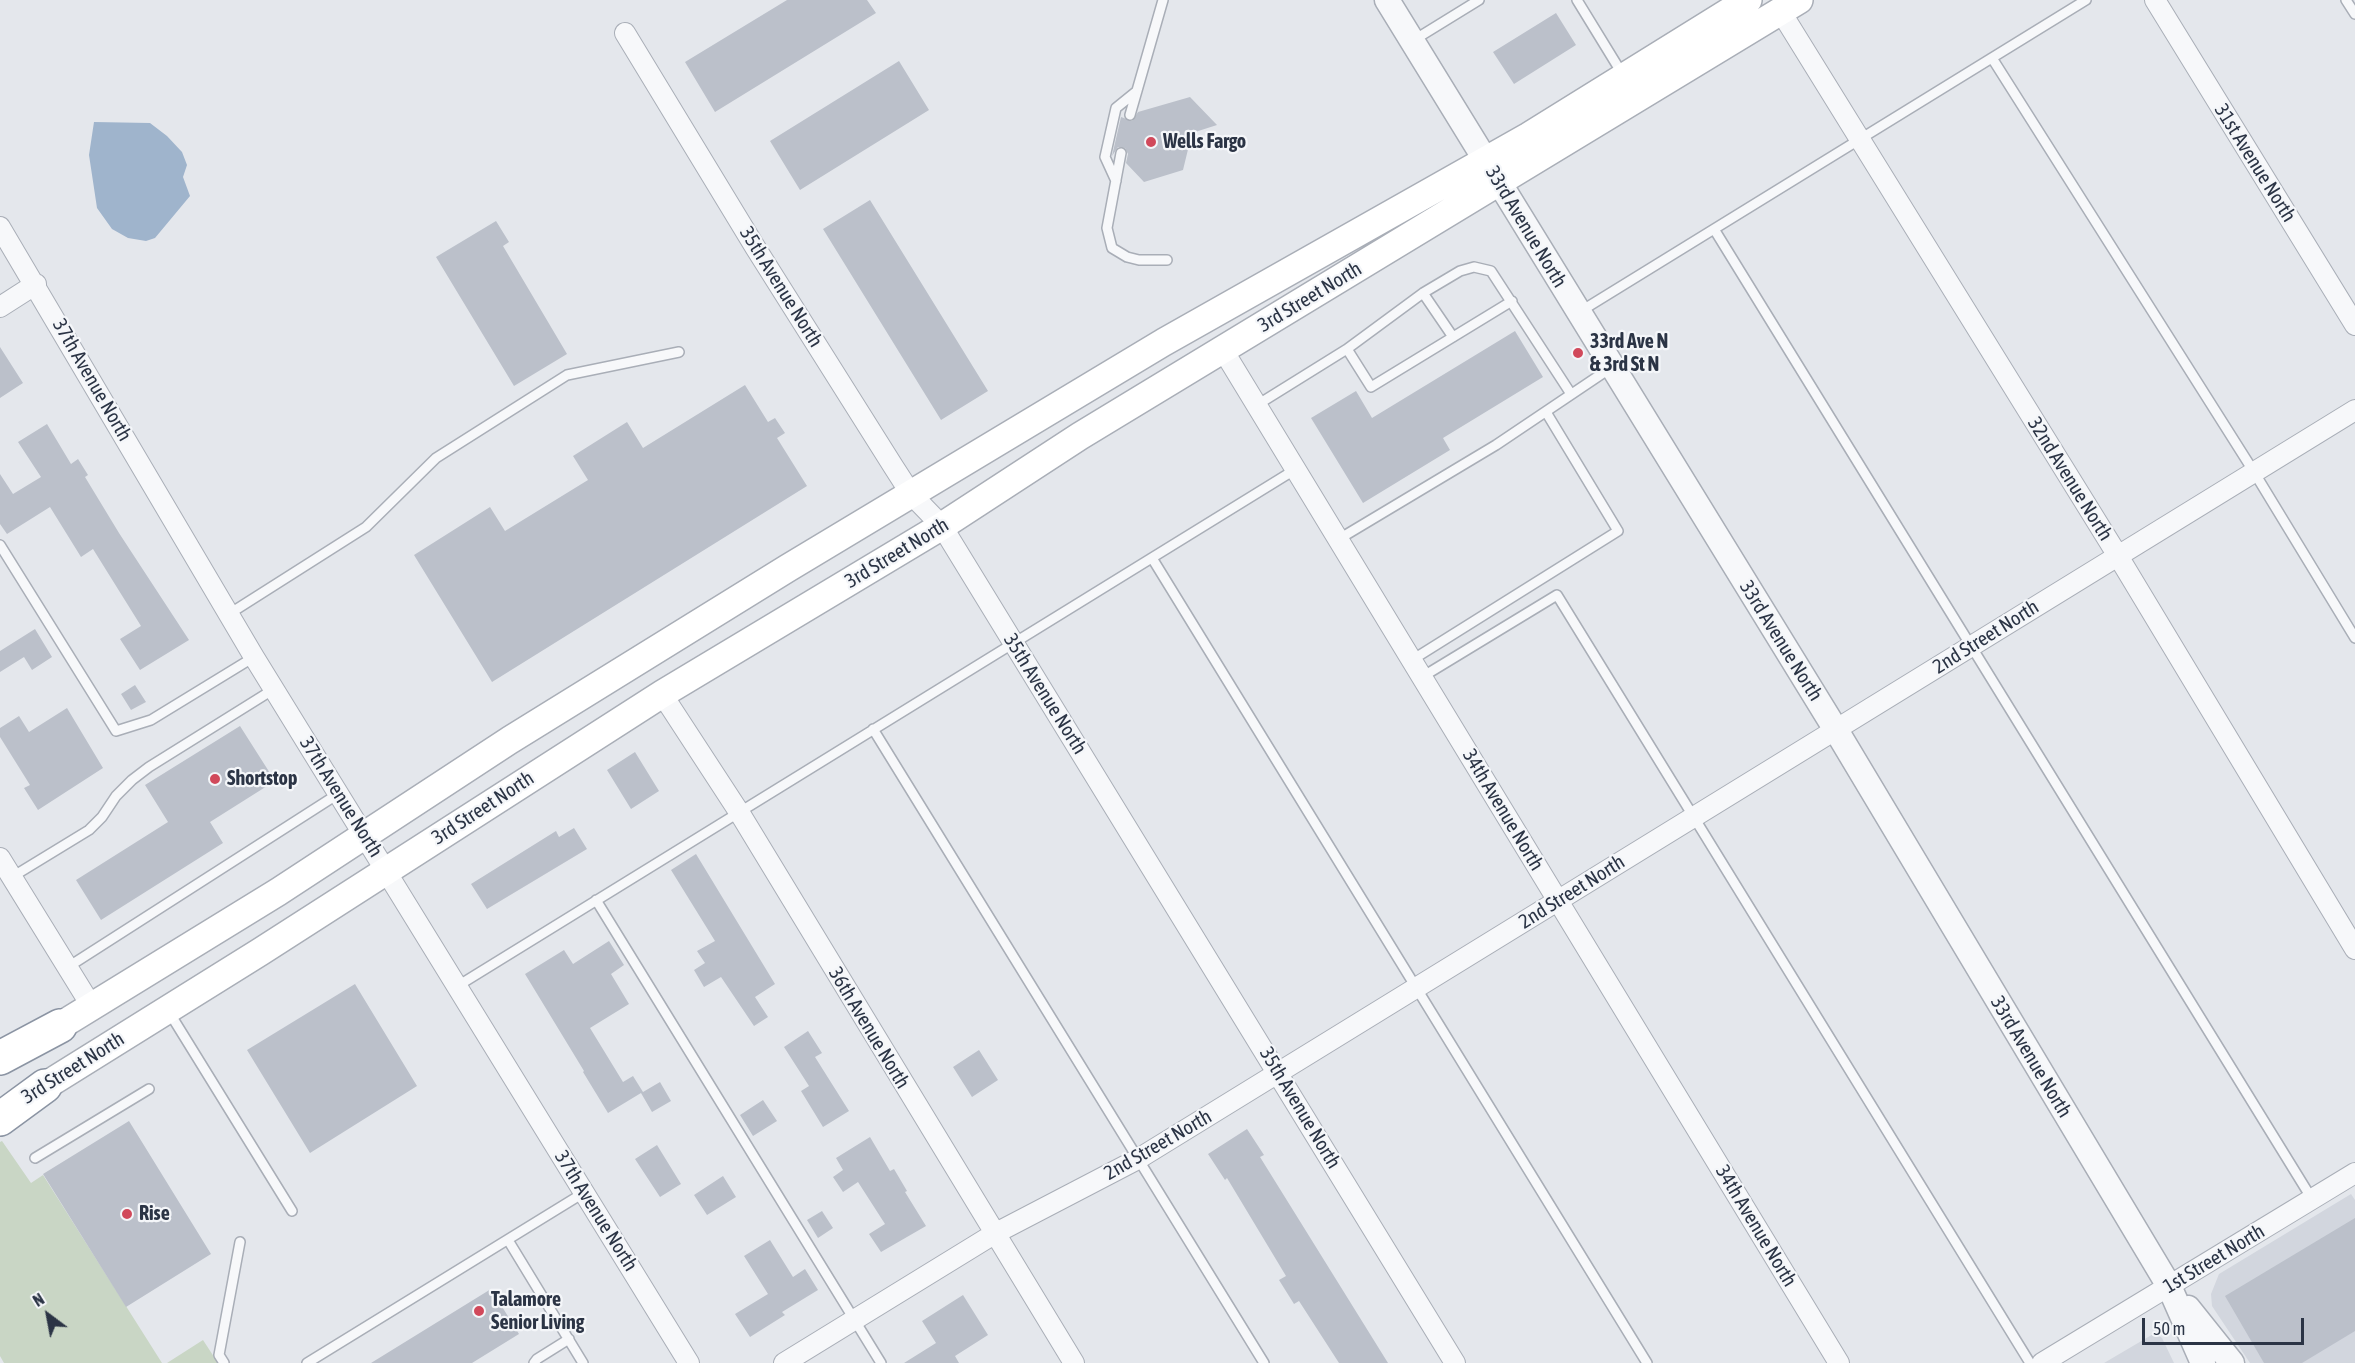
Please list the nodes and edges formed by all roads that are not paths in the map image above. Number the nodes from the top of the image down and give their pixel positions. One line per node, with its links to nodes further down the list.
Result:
1 (1163, 0): 15 (lane)
2 (1387, 0): 12 (street, 33rd Avenue North)
3 (1479, 0): 12 (lane)
4 (1576, 0): 14 (lane)
5 (1748, 0): 14 (main road, 3rd Street North)
6 (2086, 0): 13 (lane)
7 (2155, 0): 29 (street, 31st Avenue North)
8 (2346, 0): 10 (lane)
9 (1790, 6): 17 (street, 32nd Avenue North); 19 (main road, 3rd Street North)
10 (2355, 14)
11 (625, 33): 41 (street, 35th Avenue North)
12 (1412, 41): 19 (street, 33rd Avenue North)
13 (1992, 58): 17 (lane); 40 (lane)
14 (1625, 77): 19 (main road, 3rd Street North)
15 (1137, 91): 16 (lane); 20 (lane)
16 (1130, 115)
17 (1861, 139): 22 (lane); 45 (street, 32nd Avenue North)
18 (1121, 153): 20 (lane)
19 (1491, 172): 28 (street, 33rd Avenue North); 32 (main road, 3rd Street North); 41 (main road, 3rd Street North)
20 (1116, 181): 23 (lane)
21 (0, 227): 24 (street, 37th Avenue North)
22 (1714, 229): 28 (lane); 50 (lane)
23 (1167, 260)
24 (36, 285): 27 (street); 47 (street, 37th Avenue North)
25 (1423, 293): 26 (lane); 30 (lane); 31 (lane)
26 (1512, 301): 30 (lane); 35 (lane)
27 (0, 307)
28 (1579, 312): 34 (street, 33rd Avenue North)
29 (2355, 325)
30 (1453, 337): 31 (lane)
31 (1347, 349): 36 (lane)
32 (1223, 350): 36 (street, 34th Avenue North); 42 (main road, 3rd Street North)
33 (679, 352): 47 (lane)
34 (1612, 367): 35 (lane); 57 (street, 33rd Avenue North)
35 (1571, 394): 38 (lane)
36 (1257, 405): 39 (street, 34th Avenue North)
37 (2355, 410): 40 (street, 2nd Street North)
38 (1546, 412): 43 (lane); 52 (lane)
39 (1296, 469): 43 (street, 34th Avenue North); 46 (lane)
40 (2254, 472): 45 (street, 2nd Street North); 48 (lane)
41 (912, 494): 42 (street, 35th Avenue North); 61 (main road, 3rd Street North)
42 (942, 526): 49 (street, 35th Avenue North); 55 (main road, 3rd Street North)
43 (1339, 539): 52 (street, 34th Avenue North)
44 (0, 545): 51 (lane)
45 (2118, 556): 50 (street, 2nd Street North); 67 (street, 32nd Avenue North)
46 (1152, 558): 49 (lane); 70 (lane)
47 (229, 614): 51 (street, 37th Avenue North)
48 (2355, 638)
49 (1014, 643): 56 (lane); 75 (street, 35th Avenue North)
50 (1971, 646): 57 (street, 2nd Street North); 84 (lane)
51 (254, 657): 54 (street, 37th Avenue North)
52 (1412, 660): 53 (street, 34th Avenue North)
53 (1422, 677): 60 (lane); 66 (street, 34th Avenue North)
54 (274, 689): 58 (street, 37th Avenue North); 64 (lane)
55 (662, 694): 59 (street, 36th Avenue North); 63 (main road, 3rd Street North)
56 (873, 729): 59 (lane); 81 (lane)
57 (1836, 730): 60 (street, 2nd Street North); 89 (street, 33rd Avenue North)
58 (339, 794): 61 (street, 37th Avenue North); 68 (lane)
59 (739, 812): 65 (lane); 86 (street, 36th Avenue North)
60 (1694, 817): 66 (street, 2nd Street North); 104 (lane)
61 (365, 834): 63 (street, 37th Avenue North); 71 (main road, 3rd Street North)
62 (0, 858): 64 (street)
63 (387, 870): 69 (street, 37th Avenue North); 72 (main road, 3rd Street North)
64 (12, 877): 68 (street)
65 (596, 900): 69 (lane); 90 (lane)
66 (1558, 900): 70 (street, 2nd Street North); 103 (street, 34th Avenue North)
67 (2355, 950)
68 (68, 968): 71 (street)
69 (456, 987): 83 (street, 37th Avenue North)
70 (1416, 988): 75 (street, 2nd Street North); 102 (lane)
71 (92, 1006): 73 (main road, 3rd Street North)
72 (168, 1010): 76 (main road, 3rd Street North); 85 (lane)
73 (60, 1026): 74 (highway)
74 (0, 1060)
75 (1278, 1073): 81 (street, 2nd Street North); 101 (street, 35th Avenue North)
76 (45, 1086): 78 (main road, 3rd Street North); 79 (highway)
77 (149, 1089): 80 (lane)
78 (0, 1114)
79 (0, 1119)
80 (35, 1158)
81 (1138, 1159): 86 (street, 2nd Street North); 100 (lane)
82 (2355, 1173): 84 (street, 1st Street North)
83 (585, 1192): 87 (lane); 96 (street, 37th Avenue North)
84 (2312, 1199): 89 (street, 1st Street North)
85 (292, 1211)
86 (994, 1234): 90 (street, 2nd Street North); 99 (street, 36th Avenue North)
87 (508, 1240): 91 (lane); 93 (lane)
88 (240, 1242): 92 (lane)
89 (2169, 1286): 105 (street, 1st Street North); 106 (street, 33rd Avenue North); 107 (street, 33rd Avenue North)
90 (855, 1321): 97 (street, 2nd Street North); 98 (lane)
91 (569, 1339): 94 (lane); 95 (lane)
92 (224, 1363)
93 (307, 1363)
94 (534, 1363)
95 (583, 1363)
96 (689, 1363)
97 (784, 1363)
98 (881, 1363)
99 (1074, 1363)
100 (1264, 1363)
101 (1455, 1363)
102 (1647, 1363)
103 (1839, 1363)
104 (2030, 1363)
105 (2043, 1363)
106 (2203, 1363)
107 (2232, 1363)

